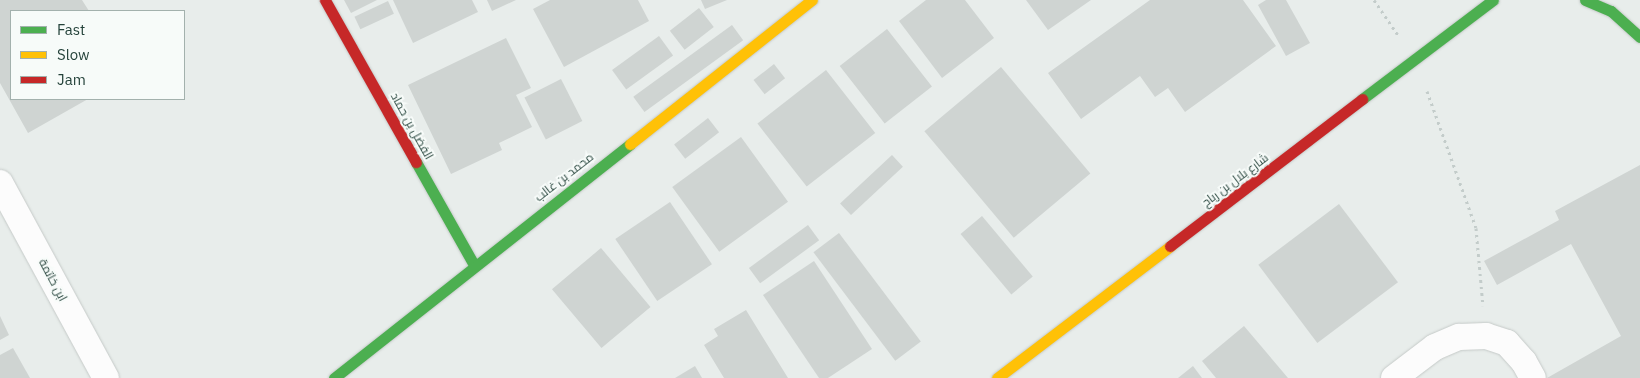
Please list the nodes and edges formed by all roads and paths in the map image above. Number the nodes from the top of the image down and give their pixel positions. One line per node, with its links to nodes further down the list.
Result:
1 (325, 0): 9 (street, الفضل بن حماد)
2 (812, 0): 9 (street, محمد بن غالب)
3 (1374, 0): 7 (path)
4 (1585, 0): 6 (street)
5 (1495, 2): 7 (street, شارع بلال بن رباح)
6 (1640, 38)
7 (1415, 60): 10 (path); 13 (street, شارع بلال بن رباح)
8 (0, 183): 11 (street, ابن خاتمة)
9 (474, 265): 12 (street, محمد بن غالب)
10 (1486, 336): 14 (street); 15 (street)
11 (106, 378)
12 (334, 378)
13 (997, 378)
14 (1394, 378)
15 (1533, 378)

